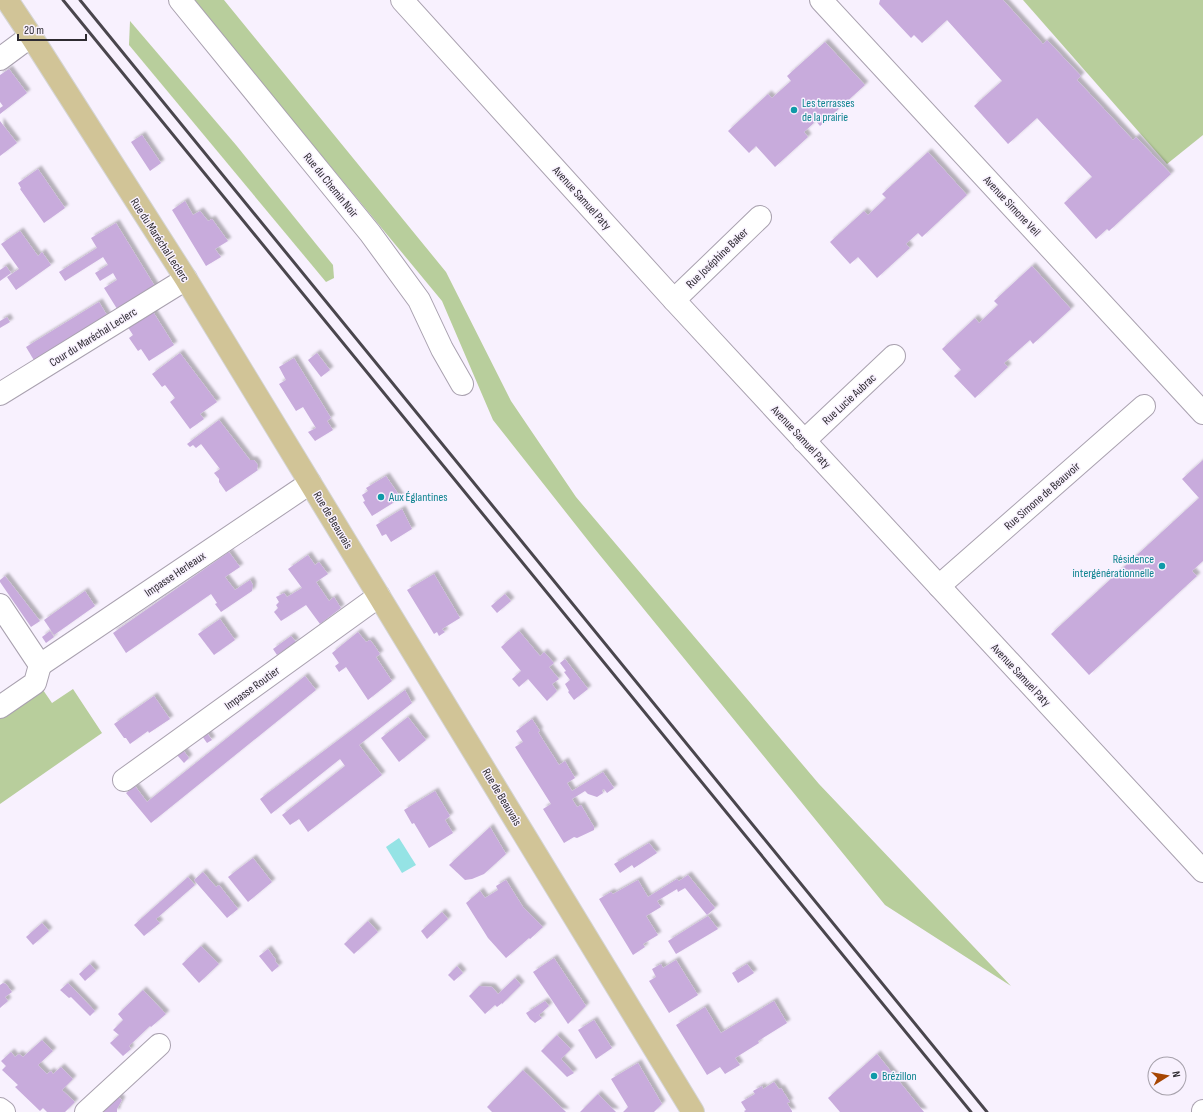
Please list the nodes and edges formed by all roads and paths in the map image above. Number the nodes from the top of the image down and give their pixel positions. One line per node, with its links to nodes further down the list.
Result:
1 (7, 0): 5 (main road, Rue du Maréchal Leclerc)
2 (180, 0): 11 (street, Rue du Chemin Noir)
3 (402, 0): 9 (street, Avenue Samuel Paty)
4 (821, 0): 14 (street, Avenue Simone Veil)
5 (31, 36): 6 (street); 8 (main road, Rue du Maréchal Leclerc)
6 (0, 59)
7 (760, 217): 9 (street, Rue Joséphine Baker)
8 (186, 279): 12 (street, Cour du Maréchal Leclerc); 16 (main road, Rue du Maréchal Leclerc)
9 (674, 300): 15 (street, Avenue Samuel Paty)
10 (894, 356): 15 (street, Rue Lucie Aubrac)
11 (462, 384)
12 (0, 394)
13 (1144, 406): 17 (street, Rue Simone de Beauvoir)
14 (1203, 413)
15 (804, 441): 17 (street, Avenue Samuel Paty)
16 (310, 483): 18 (main road, Rue de Beauvais); 20 (street, Impasse Herleaux)
17 (939, 586): 23 (street, Avenue Samuel Paty)
18 (379, 596): 22 (street, Impasse Routier); 26 (main road, Rue de Beauvais)
19 (0, 606): 20 (street)
20 (40, 665): 21 (street)
21 (0, 707)
22 (124, 780)
23 (1203, 872)
24 (159, 1045): 28 (street)
25 (0, 1109): 27 (street)
26 (686, 1109)
27 (4, 1112)
28 (86, 1112)

